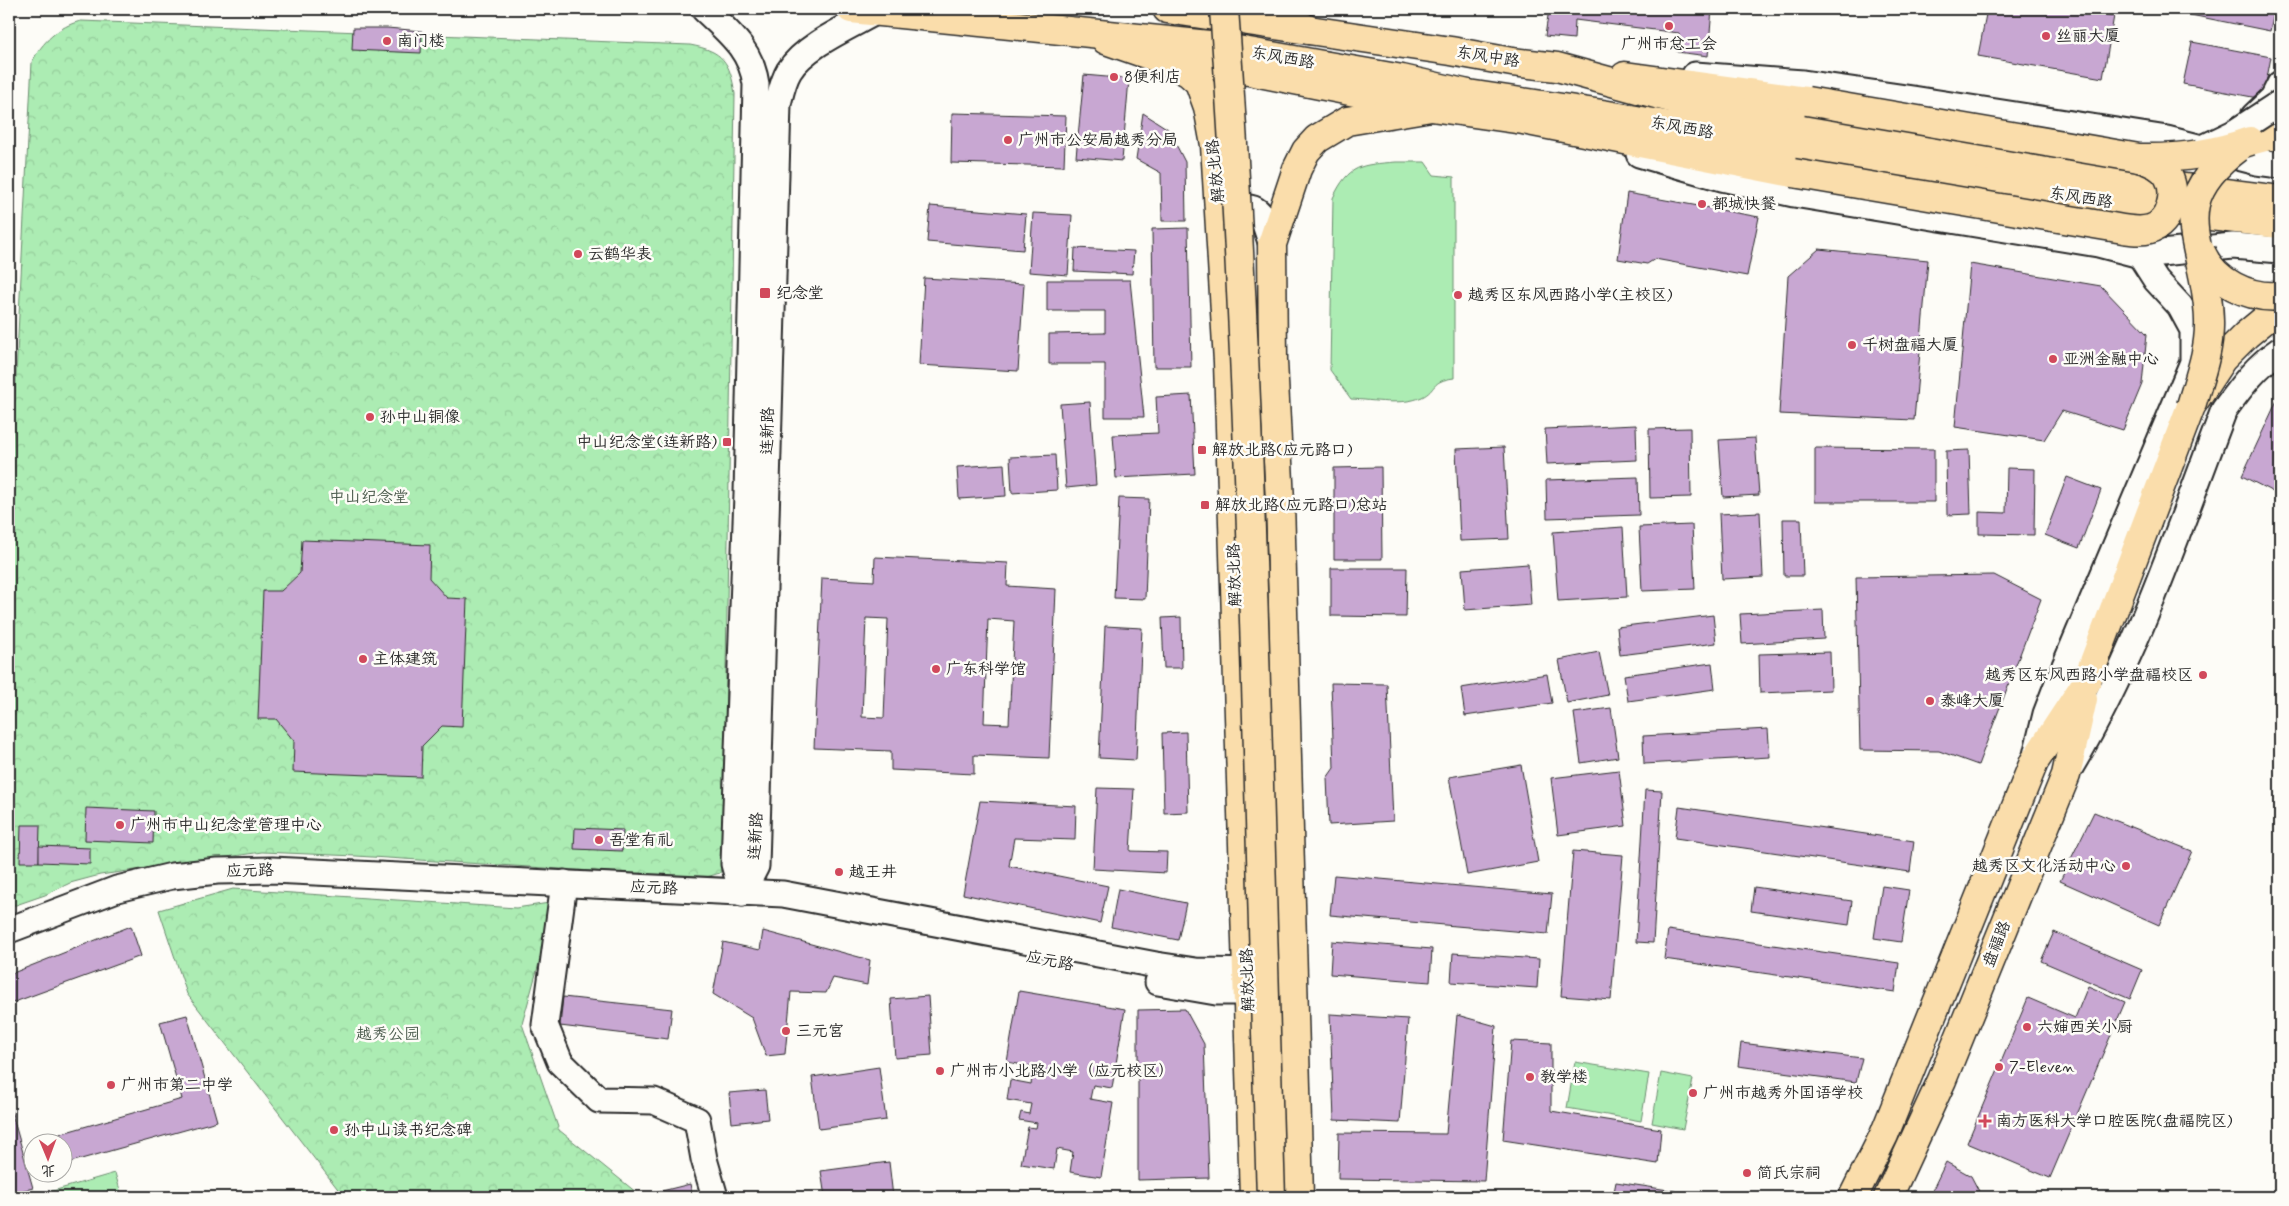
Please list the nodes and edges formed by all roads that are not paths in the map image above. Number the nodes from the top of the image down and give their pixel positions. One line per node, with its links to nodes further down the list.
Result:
1 (704, 9): 37 (street, 连新路)
2 (1167, 9): 8 (main road, 东风中路)
3 (1224, 9): 43 (main road, 解放北路, bridge)
4 (1238, 9): 44 (main road, 解放北路)
5 (1273, 9): 8 (main road)
6 (1284, 9): 8 (main road)
7 (864, 10): 9 (main road); 37 (street, 连新路)
8 (1309, 30): 10 (main road, 东风中路)
9 (1084, 32): 12 (main road, 东风西路); 14 (main road); 24 (main road, 解放北路)
10 (1557, 67): 15 (main road, 东风中路); 19 (street)
11 (2280, 84): 19 (street)
12 (1468, 94): 14 (main road); 23 (main road, 东风西路)
13 (2280, 102): 18 (street, bridge); 20 (street, bridge)
14 (1431, 107): 16 (main road); 25 (main road)
15 (1806, 113): 20 (main road, bridge); 22 (main road, 东风西路)
16 (1523, 120): 20 (main road, bridge); 28 (street)
17 (2280, 136): 18 (main road)
18 (2242, 144): 20 (main road, bridge); 26 (main road, bridge)
19 (2193, 145): 21 (street)
20 (2151, 158)
21 (2280, 165)
22 (2280, 200)
23 (2280, 224)
24 (1221, 228): 25 (street); 40 (main road, 解放北路)
25 (1272, 244): 39 (main road)
26 (2197, 244): 29 (main road, bridge); 32 (main road, bridge)
27 (2280, 250): 28 (street)
28 (2140, 255): 34 (street)
29 (2280, 296)
30 (2280, 307): 32 (main road)
31 (2280, 350): 35 (street)
32 (2191, 406): 33 (main road)
33 (2086, 683): 34 (main road); 35 (main road, 盘福路)
34 (2034, 762): 46 (main road)
35 (2066, 775): 47 (main road, 盘福路)
36 (564, 883): 37 (street, 应元路); 38 (street, 应元路); 41 (street)
37 (742, 893): 40 (street, 应元路)
38 (9, 930)
39 (1293, 972): 40 (main road, 应元路); 45 (main road)
40 (1248, 982): 42 (main road, 解放北路)
41 (715, 1197)
42 (1254, 1197)
43 (1271, 1197)
44 (1283, 1197)
45 (1299, 1197)
46 (1854, 1197)
47 (1888, 1197)

